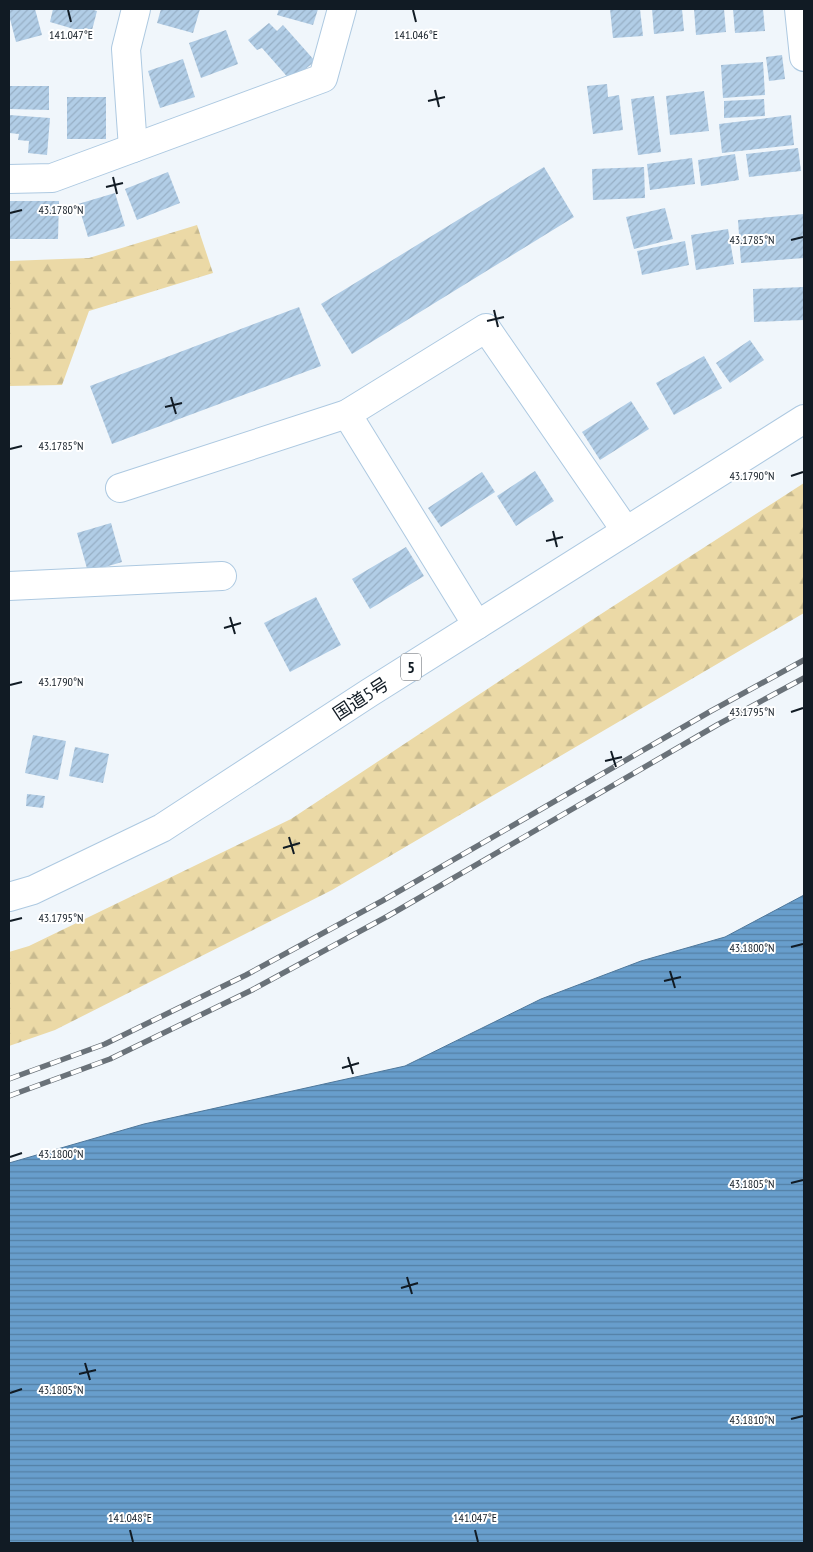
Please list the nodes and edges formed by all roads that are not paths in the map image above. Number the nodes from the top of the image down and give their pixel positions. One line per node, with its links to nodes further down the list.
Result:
1 (136, 9): 5 (main road)
2 (342, 9): 5 (main road)
3 (800, 9): 4 (main road)
4 (804, 57)
5 (134, 148): 6 (main road)
6 (9, 180)
7 (347, 414): 9 (main road); 10 (main road); 13 (main road)
8 (804, 419): 10 (main road, 国道5号 / 5)
9 (120, 488)
10 (626, 531): 13 (main road, 国道5号 / 5)
11 (222, 576): 12 (main road)
12 (9, 586)
13 (477, 626): 14 (main road, 国道5号 / 5)
14 (9, 897)

